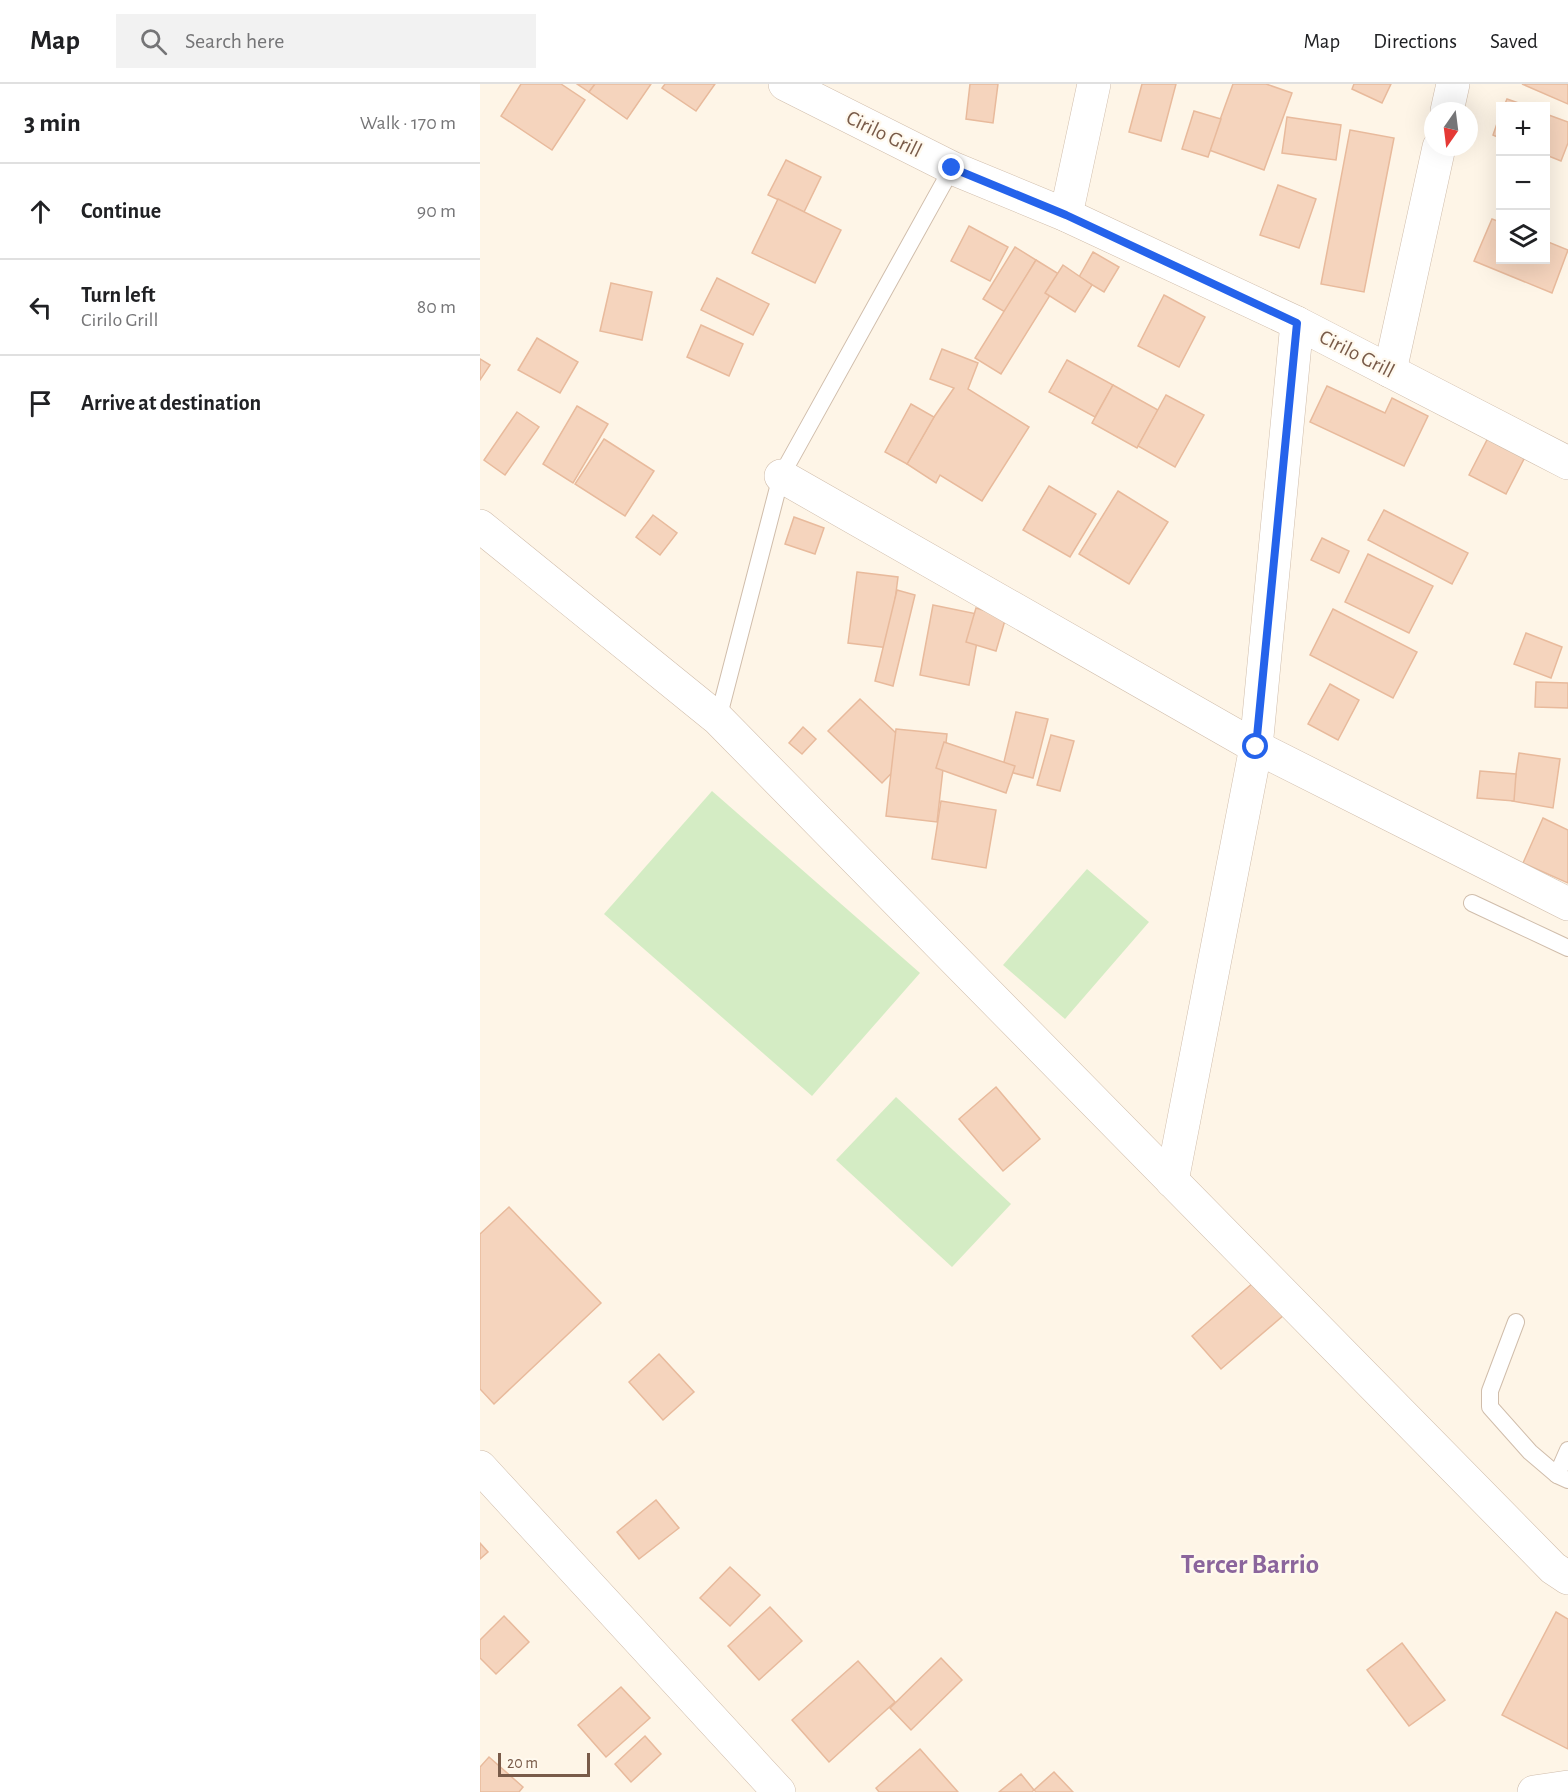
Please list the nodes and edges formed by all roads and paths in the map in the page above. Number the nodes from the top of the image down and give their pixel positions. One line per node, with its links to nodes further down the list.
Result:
1 (785, 84): 6 (street, Cirilo Grill)
2 (1094, 84): 7 (street)
3 (1453, 84): 4 (street)
4 (1449, 102)
5 (1437, 156): 9 (street)
6 (952, 168): 7 (street, Cirilo Grill); 11 (lane)
7 (1066, 215): 8 (street, Cirilo Grill)
8 (1297, 323): 9 (street, Cirilo Grill); 14 (street)
9 (1390, 371): 10 (street, Cirilo Grill)
10 (1568, 463)
11 (781, 476): 13 (lane); 14 (street)
12 (480, 526): 13 (street)
13 (718, 719): 18 (street)
14 (1256, 747): 16 (street); 18 (street)
15 (1472, 903): 17 (lane)
16 (1568, 904)
17 (1568, 948)
18 (1172, 1181): 23 (street)
19 (1515, 1322): 22 (lane)
20 (1568, 1450): 22 (lane)
21 (480, 1467): 25 (street)
22 (1562, 1477)
23 (1568, 1578)
24 (1568, 1787): 26 (street)
25 (779, 1792)
26 (1534, 1792)

